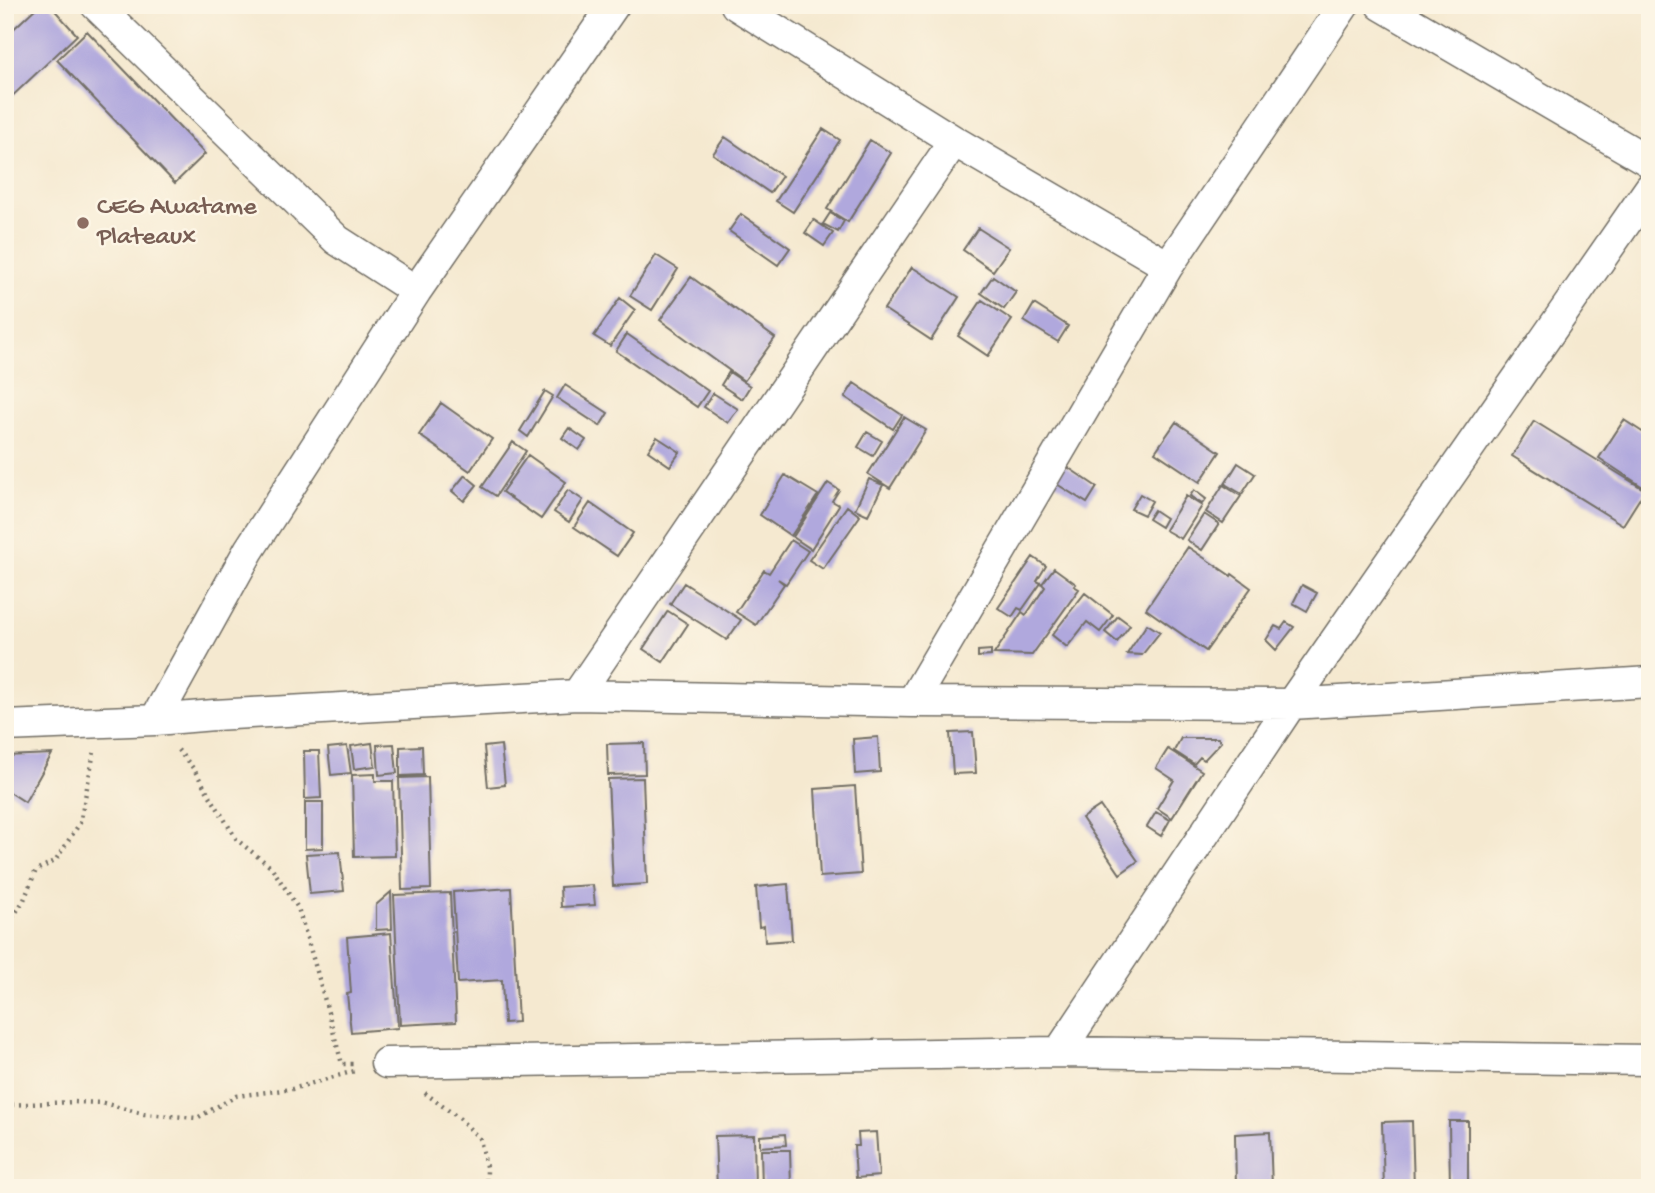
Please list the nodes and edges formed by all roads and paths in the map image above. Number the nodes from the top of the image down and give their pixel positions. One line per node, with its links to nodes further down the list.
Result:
1 (96, 5): 10 (street)
2 (614, 5): 10 (street)
3 (736, 5): 6 (street)
4 (1344, 5): 9 (street)
5 (1381, 5): 7 (street)
6 (954, 141): 9 (street); 12 (street)
7 (1650, 162)
8 (1650, 188): 14 (street)
9 (1168, 267): 13 (street)
10 (416, 291): 15 (street)
11 (1650, 682): 14 (street)
12 (578, 695): 13 (street); 15 (street)
13 (912, 702): 14 (street)
14 (1290, 704): 19 (street)
15 (155, 720): 16 (street); 21 (path)
16 (95, 722): 17 (street); 18 (path)
17 (5, 726)
18 (5, 929)
19 (1059, 1052): 20 (street); 21 (street)
20 (1650, 1060)
21 (386, 1063): 22 (path); 23 (path)
22 (5, 1105)
23 (486, 1188)

